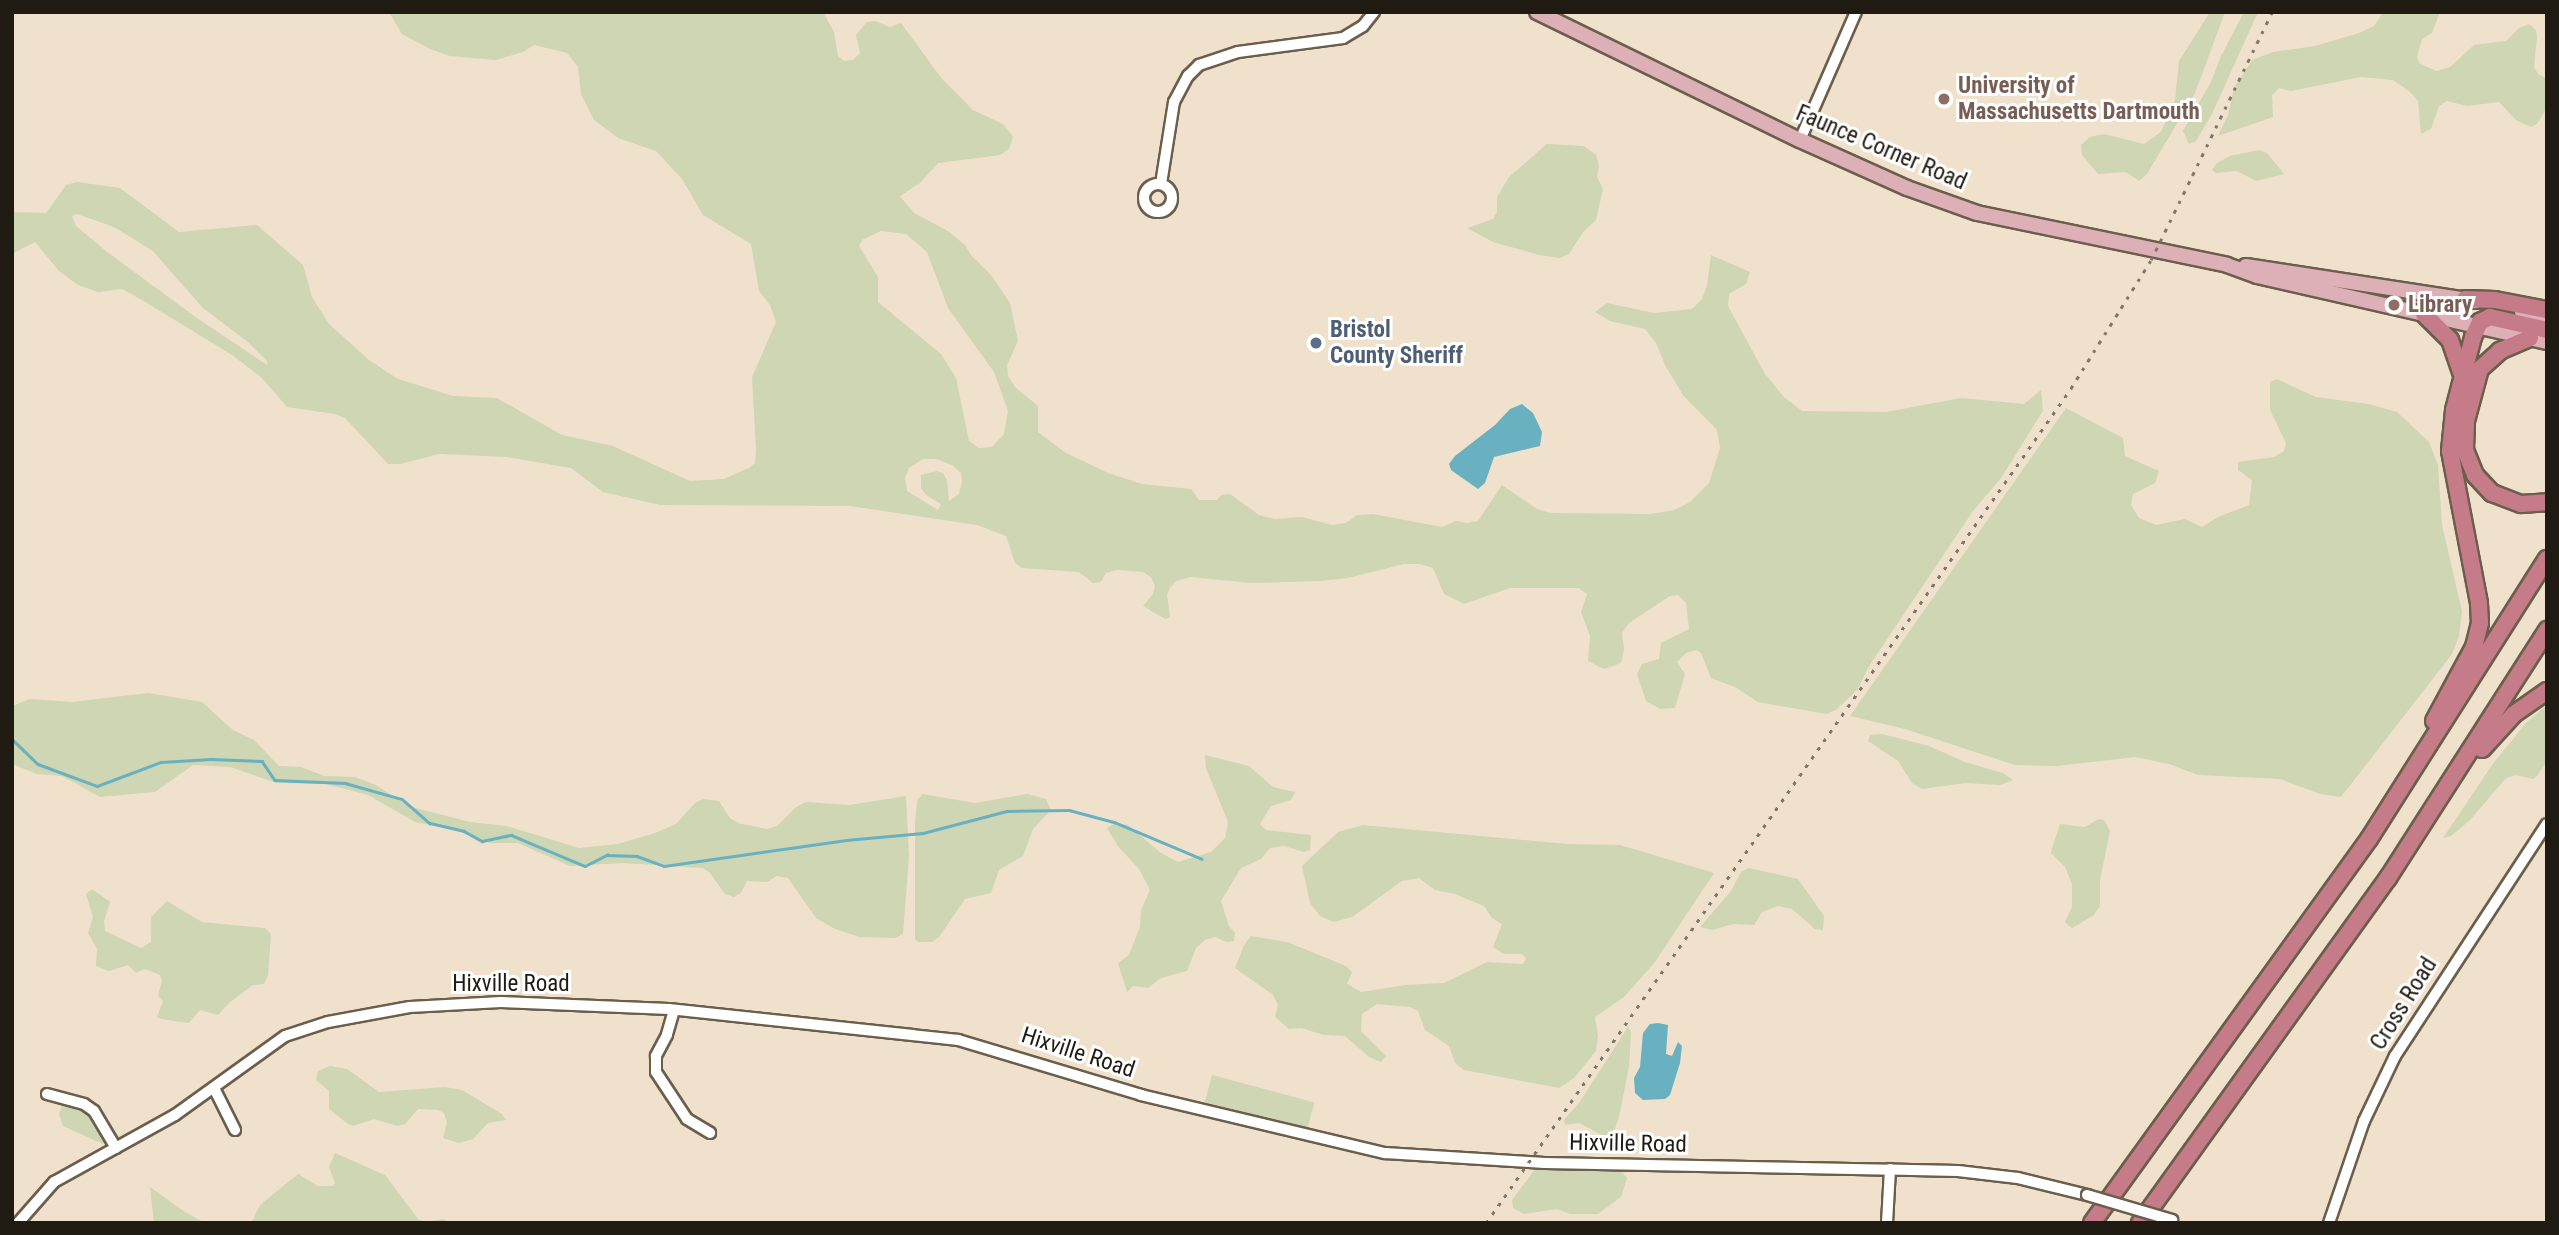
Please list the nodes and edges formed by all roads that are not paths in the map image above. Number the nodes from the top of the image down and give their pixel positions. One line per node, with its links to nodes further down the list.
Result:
1 (1374, 12): 5 (street)
2 (1537, 12): 4 (main road, Faunce Corner Road)
3 (1856, 12): 4 (street)
4 (1800, 140): 6 (main road, Faunce Corner Road)
5 (1161, 184)
6 (2330, 285): 7 (main road, Faunce Corner Road); 9 (main road, Faunce Corner Road)
7 (2465, 299): 8 (highway); 10 (main road, Faunce Corner Road)
8 (2547, 310)
9 (2424, 314): 11 (main road, Faunce Corner Road); 15 (highway)
10 (2547, 318)
11 (2478, 326): 12 (highway); 13 (main road, Faunce Corner Road); 15 (highway)
12 (2547, 330)
13 (2530, 338): 14 (main road, Faunce Corner Road); 16 (highway)
14 (2547, 342)
15 (2462, 376): 21 (highway)
16 (2547, 502)
17 (2547, 559): 21 (highway)
18 (2547, 630): 20 (highway)
19 (2547, 691): 20 (highway)
20 (2451, 781): 34 (highway)
21 (2389, 808): 33 (highway)
22 (2547, 824): 35 (street, Cross Road)
23 (674, 1010): 24 (street, Hixville Road); 27 (street); 29 (street, Hixville Road)
24 (214, 1088): 26 (street); 28 (street, Hixville Road)
25 (47, 1094): 28 (street)
26 (235, 1130)
27 (710, 1133)
28 (116, 1148): 31 (street, Hixville Road)
29 (1890, 1168): 30 (street, Hixville Road, bridge); 32 (street)
30 (2176, 1222)
31 (18, 1223)
32 (1887, 1223)
33 (2092, 1223)
34 (2140, 1223)
35 (2329, 1223)

